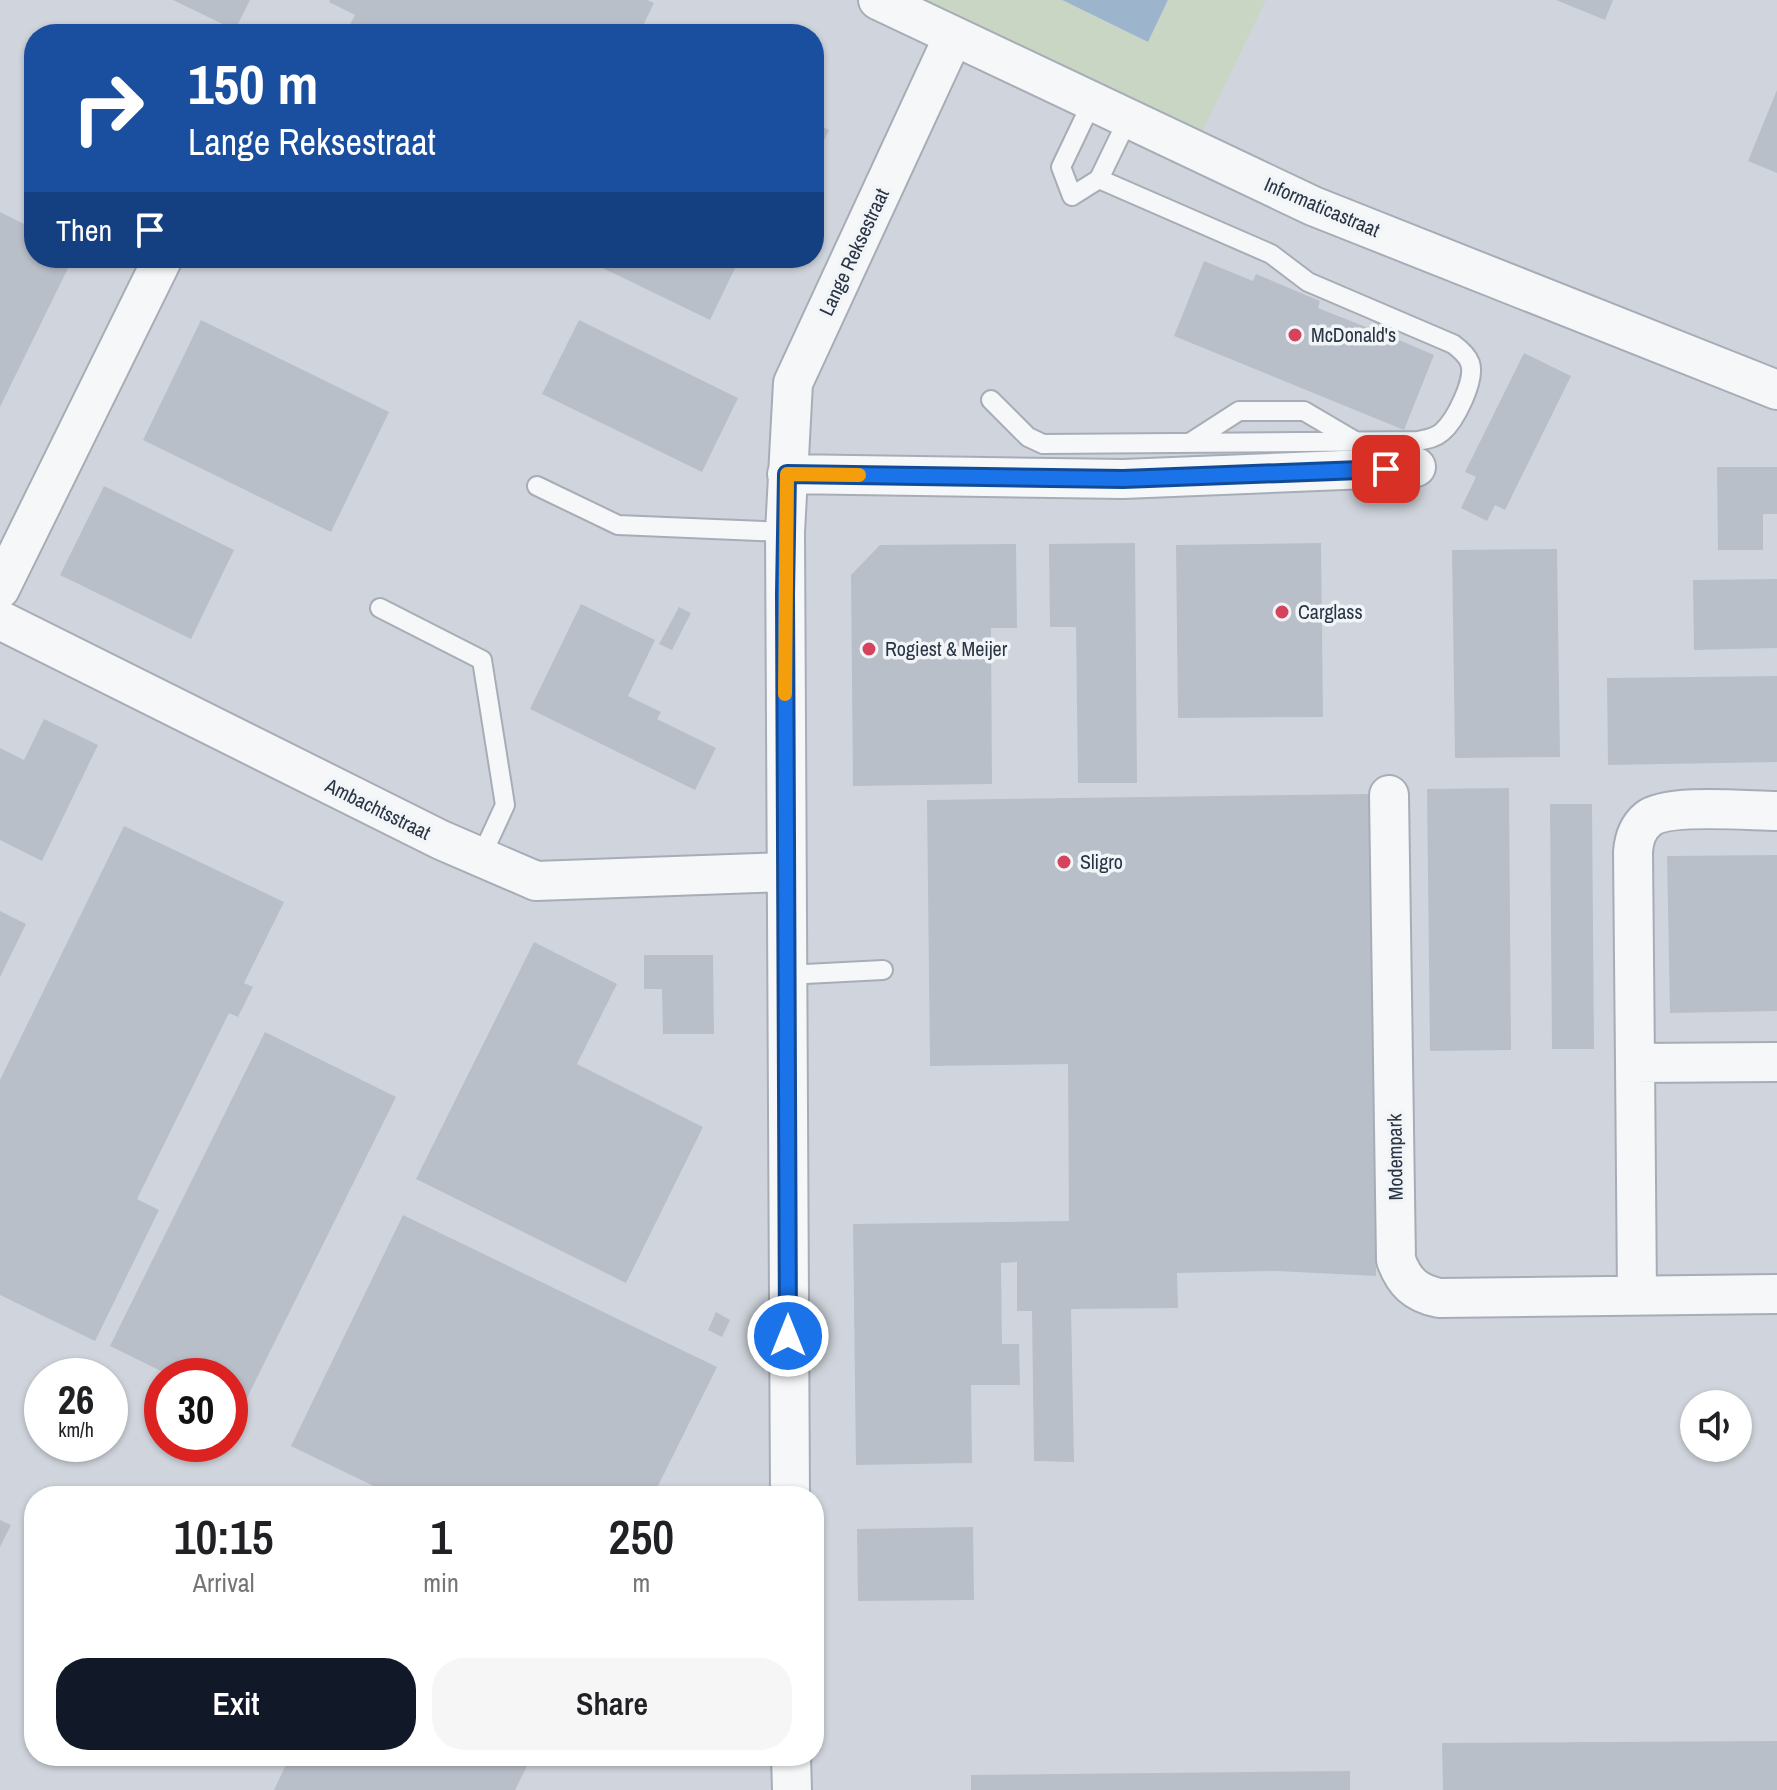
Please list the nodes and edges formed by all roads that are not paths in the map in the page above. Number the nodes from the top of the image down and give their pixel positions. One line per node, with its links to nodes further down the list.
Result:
1 (878, 0): 2 (street, Informaticastraat)
2 (953, 37): 3 (street, Informaticastraat); 12 (street, Lange Reksestraat)
3 (1092, 102): 4 (street, Informaticastraat); 5 (lane)
4 (1128, 119): 5 (lane); 7 (street, Informaticastraat)
5 (1099, 179): 9 (lane)
6 (158, 268): 15 (street)
7 (1777, 390)
8 (991, 400): 10 (lane)
9 (1355, 441): 10 (lane); 10 (lane)
10 (1191, 442)
11 (1416, 467): 12 (street)
12 (787, 474): 14 (street, Lange Reksestraat)
13 (537, 486): 14 (lane)
14 (785, 532): 21 (street, Lange Reksestraat)
15 (0, 589)
16 (380, 608): 20 (lane)
17 (0, 620): 20 (street, Ambachtsstraat)
18 (1389, 795): 27 (street, Modempark)
19 (1777, 811): 25 (street)
20 (481, 857): 21 (street, Ambachtsstraat)
21 (785, 872): 23 (street, Lange Reksestraat)
22 (883, 970): 23 (lane)
23 (786, 975): 28 (street, Lange Reksestraat)
24 (1777, 1062): 25 (street)
25 (1635, 1063): 27 (street)
26 (1777, 1294): 27 (street, Modempark)
27 (1637, 1295)
28 (790, 1486)
29 (791, 1766): 30 (street)
30 (792, 1790)

